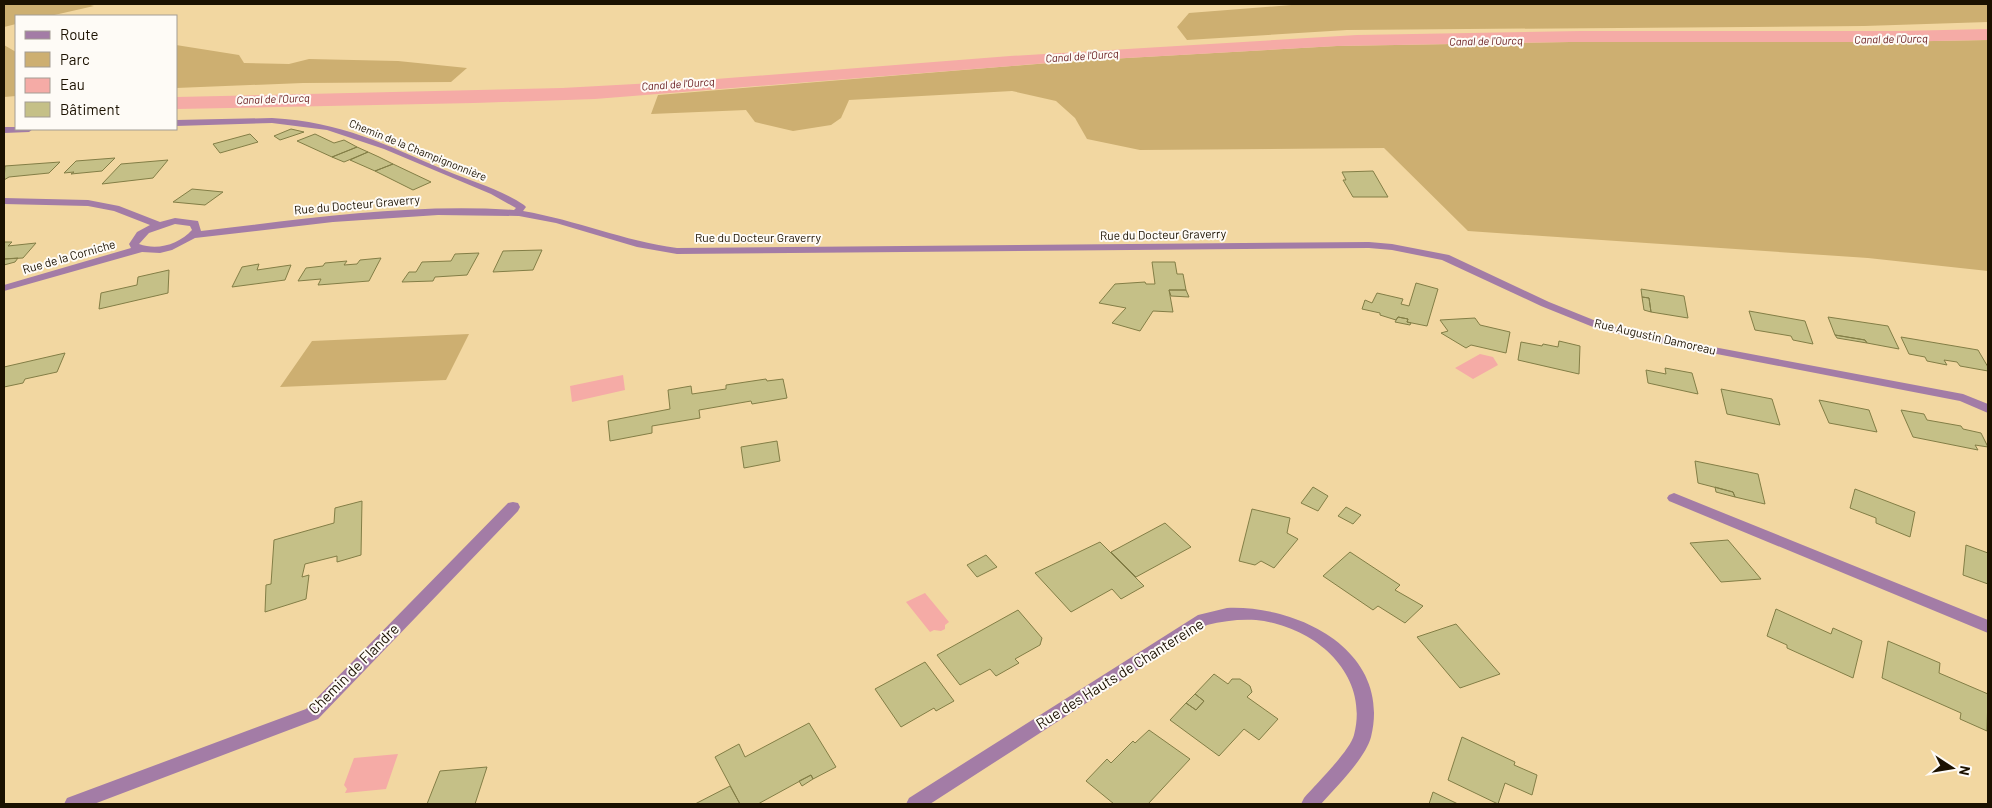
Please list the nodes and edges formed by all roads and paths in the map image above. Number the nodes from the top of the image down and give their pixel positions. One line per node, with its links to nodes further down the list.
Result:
1 (178, 123): 3 (street, Chemin de la Champignonnière)
2 (4, 201): 4 (street)
3 (517, 213): 5 (street, Rue du Docteur Graverry); 6 (street, Rue du Docteur Graverry)
4 (158, 225): 5 (street); 7 (street)
5 (194, 235): 7 (street, Rue de la Corniche)
6 (1329, 246): 9 (street, Rue Augustin Damoreau)
7 (140, 249): 8 (street, Rue de la Corniche)
8 (4, 288)
9 (1988, 409)
10 (1674, 498): 12 (street)
11 (513, 507): 13 (street, Chemin de Flandre)
12 (1988, 626)
13 (73, 804)
14 (915, 804): 15 (street, Rue des Hauts de Chantereine)
15 (1310, 804)

